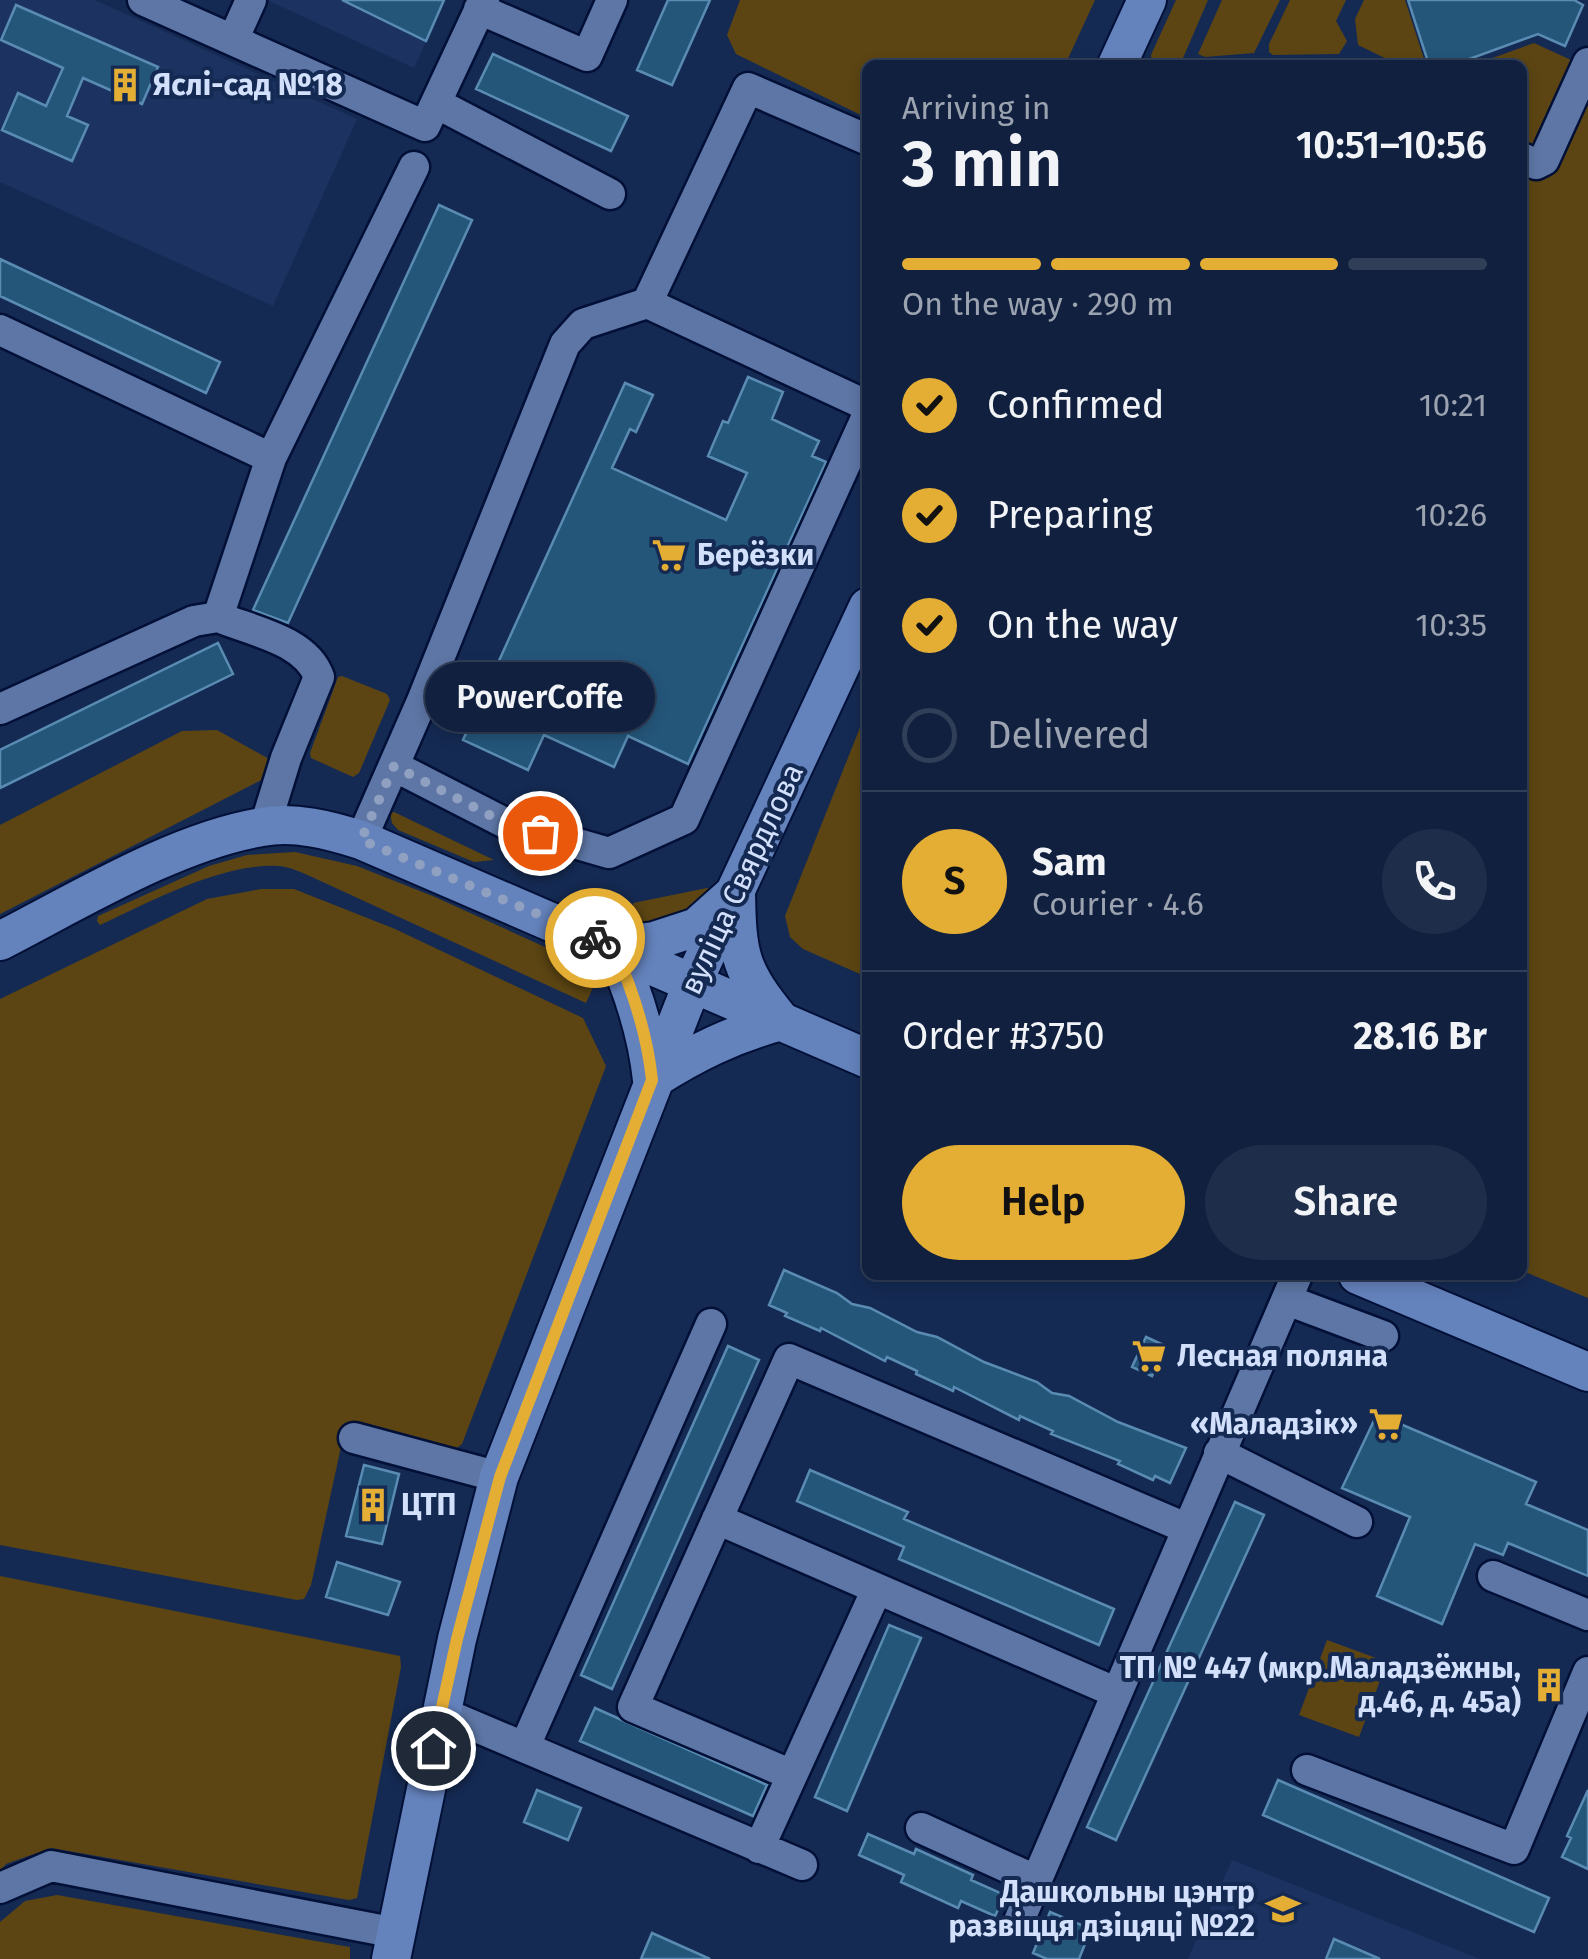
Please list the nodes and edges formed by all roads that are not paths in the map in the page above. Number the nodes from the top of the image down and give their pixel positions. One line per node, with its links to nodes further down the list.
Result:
1 (143, 0): 6 (street)
2 (250, 0): 6 (street)
3 (612, 0): 5 (street)
4 (1147, 0): 7 (main road)
5 (482, 4): 9 (street)
6 (233, 40): 9 (street)
7 (1124, 60)
8 (1588, 63): 11 (street)
9 (430, 115): 13 (street)
10 (862, 137): 14 (street)
11 (1527, 160)
12 (414, 167): 18 (street)
13 (610, 194)
14 (647, 303): 16 (street); 22 (street)
15 (0, 330): 18 (street)
16 (862, 403)
17 (862, 427): 22 (street)
18 (270, 458): 19 (street)
19 (218, 617): 21 (street); 23 (street)
20 (862, 621): 25 (main road, вуліца Свярдлова)
21 (0, 709)
22 (394, 766): 24 (street)
23 (265, 826): 24 (main road); 26 (main road)
24 (361, 840): 27 (main road)
25 (736, 892): 27 (main road); 28 (main road, вуліца Свярдлова); 29 (main road)
26 (0, 940)
27 (613, 946): 28 (main road); 31 (main road)
28 (693, 982): 29 (main road); 31 (main road, вуліца Свярдлова)
29 (781, 1020): 30 (main road); 31 (main road)
30 (862, 1056)
31 (652, 1080): 39 (main road, вуліца Свярдлова)
32 (1370, 1280): 36 (main road)
33 (1292, 1287): 35 (street); 38 (street)
34 (711, 1324): 49 (street)
35 (1382, 1336)
36 (1588, 1372)
37 (354, 1438): 39 (street)
38 (1219, 1453): 41 (street); 42 (street)
39 (500, 1477): 48 (main road, вуліца Свярдлова)
40 (717, 1519): 42 (street); 44 (street); 51 (street)
41 (1356, 1522)
42 (1186, 1528): 47 (street)
43 (1493, 1576): 45 (street)
44 (877, 1589): 47 (street); 51 (street)
45 (1588, 1615)
46 (1588, 1672): 50 (street)
47 (1115, 1692): 55 (street)
48 (441, 1712): 49 (street); 58 (main road, вуліца Свярдлова)
49 (525, 1746): 53 (street)
50 (1308, 1770)
51 (792, 1775): 53 (street)
52 (921, 1828): 55 (street)
53 (759, 1848): 54 (street)
54 (802, 1865)
55 (1035, 1880): 57 (street)
56 (0, 1888): 58 (street)
57 (1019, 1921)
58 (393, 1946)

